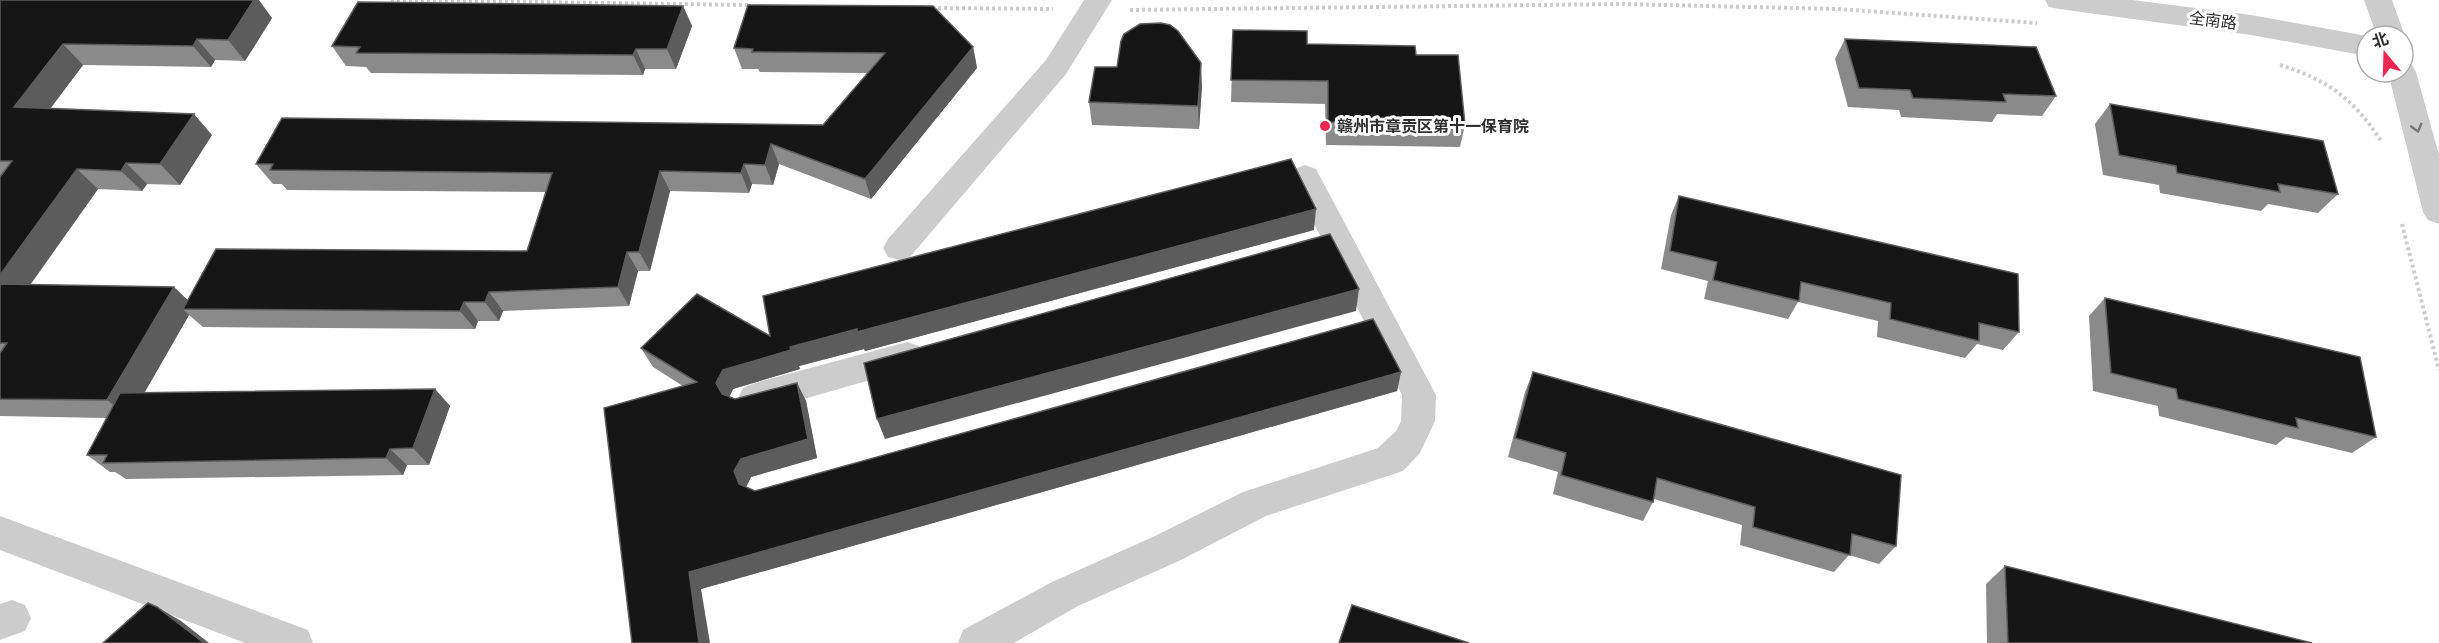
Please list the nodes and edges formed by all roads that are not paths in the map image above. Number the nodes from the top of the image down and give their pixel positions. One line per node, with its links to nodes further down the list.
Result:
1 (2059, 0): 5 (street, 全南路)
2 (2378, 0): 4 (street)
3 (1096, 5): 10 (street)
4 (2387, 24)
5 (2355, 44)
6 (2405, 84): 8 (street, one-way to 8)
7 (1305, 177): 9 (street)
8 (2439, 212)
9 (1337, 238): 11 (street); 12 (street)
10 (899, 248)
11 (1303, 248)
12 (1380, 320): 13 (street); 18 (street)
13 (1346, 330)
14 (940, 348): 15 (street)
15 (747, 401)
16 (0, 533): 17 (street)
17 (294, 643)
18 (977, 643)

